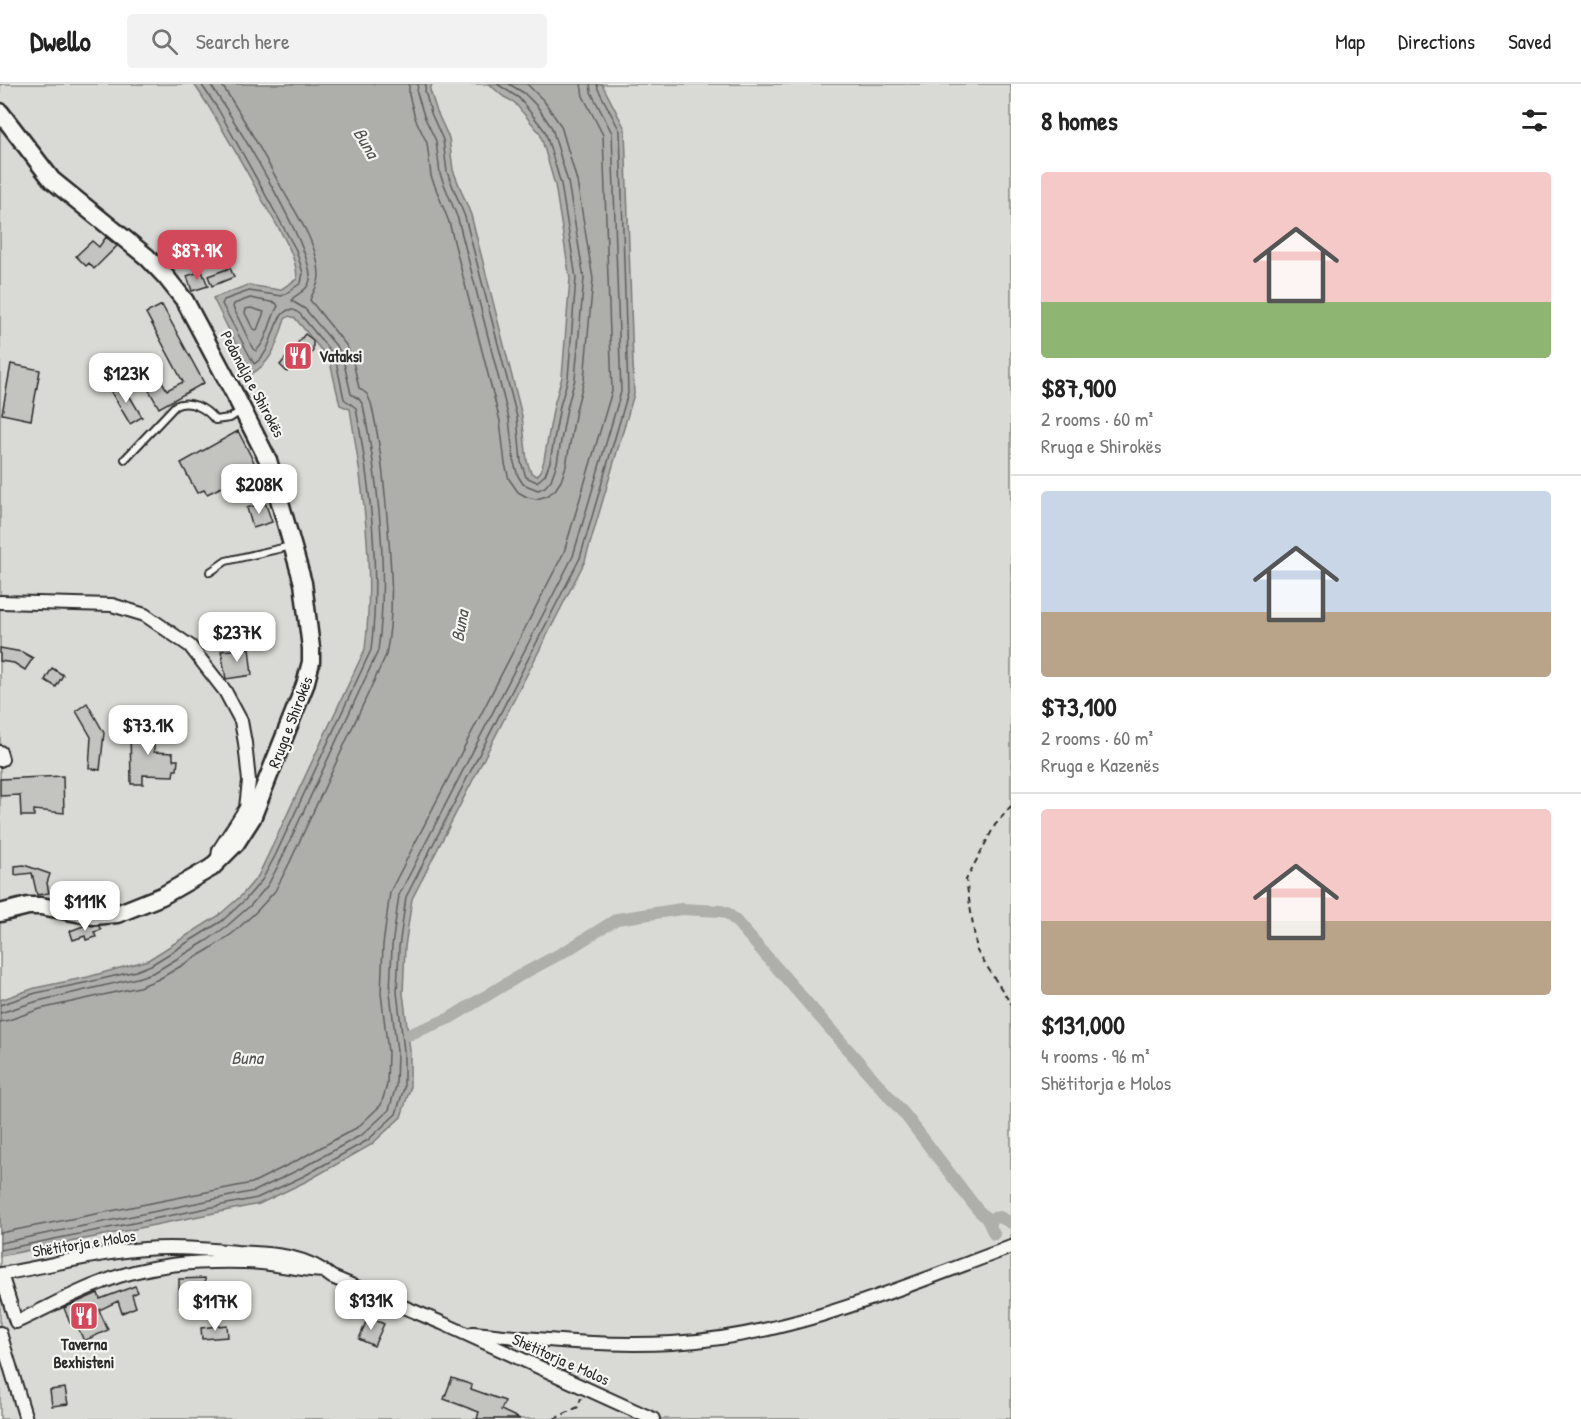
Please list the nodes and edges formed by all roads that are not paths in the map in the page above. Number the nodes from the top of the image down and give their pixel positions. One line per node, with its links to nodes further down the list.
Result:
1 (0, 112): 2 (main road, Rruga e Shirokës)
2 (243, 410): 3 (lane); 4 (main road, Rruga e Shirokës)
3 (125, 459)
4 (292, 546): 5 (lane); 9 (main road, Rruga e Shirokës)
5 (210, 572)
6 (0, 602): 9 (street)
7 (0, 752): 8 (street)
8 (0, 760)
9 (218, 863): 10 (main road, Rruga e Shirokës)
10 (0, 913)
11 (1011, 1247): 13 (street)
12 (324, 1271): 12 (street, Shëtitorja e Molos); 13 (street, Shëtitorja e Molos)
13 (462, 1332): 16 (street, Shëtitorja e Molos)
14 (0, 1333): 15 (street)
15 (26, 1419)
16 (653, 1419)

